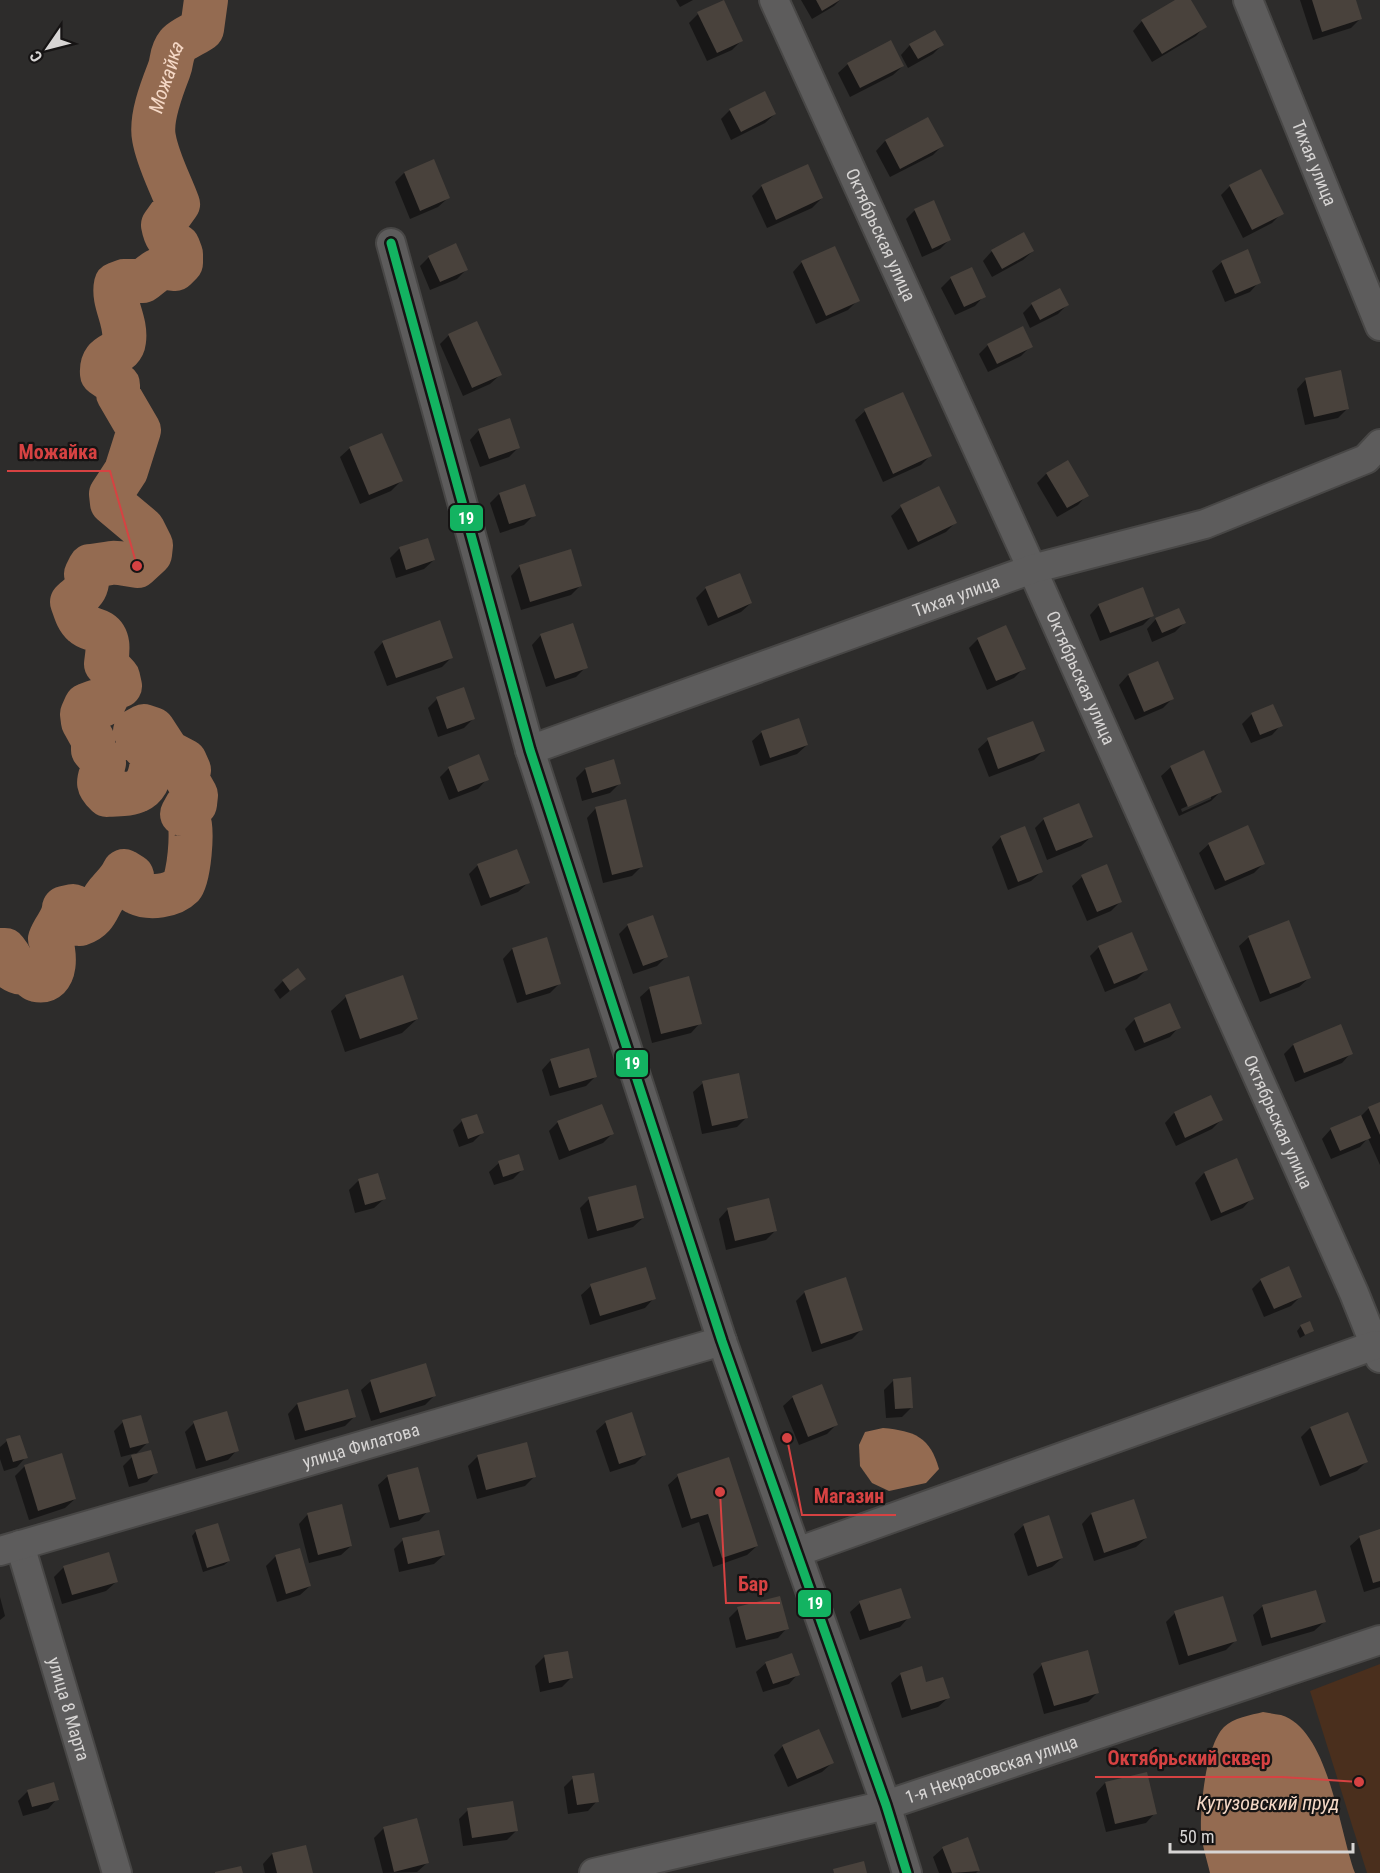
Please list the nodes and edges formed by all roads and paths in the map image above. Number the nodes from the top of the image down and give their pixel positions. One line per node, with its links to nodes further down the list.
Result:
1 (774, 0): 6 (street, Октябрьская улица)
2 (1248, 0): 4 (street, Тихая улица)
3 (391, 243): 7 (street)
4 (1380, 326)
5 (1380, 444): 6 (street, Тихая улица)
6 (1032, 569): 7 (street, Тихая улица); 9 (street, Октябрьская улица)
7 (530, 750): 8 (street)
8 (722, 1341): 10 (street, улица Филатова); 11 (street)
9 (1377, 1351): 11 (street)
10 (10, 1548): 14 (street, улица 8 Марта)
11 (797, 1552): 13 (street)
12 (1380, 1640): 13 (street, 1-я Некрасовская улица)
13 (886, 1805): 15 (street, 1-я Некрасовская улица); 16 (street)
14 (117, 1873)
15 (594, 1873)
16 (907, 1873)

